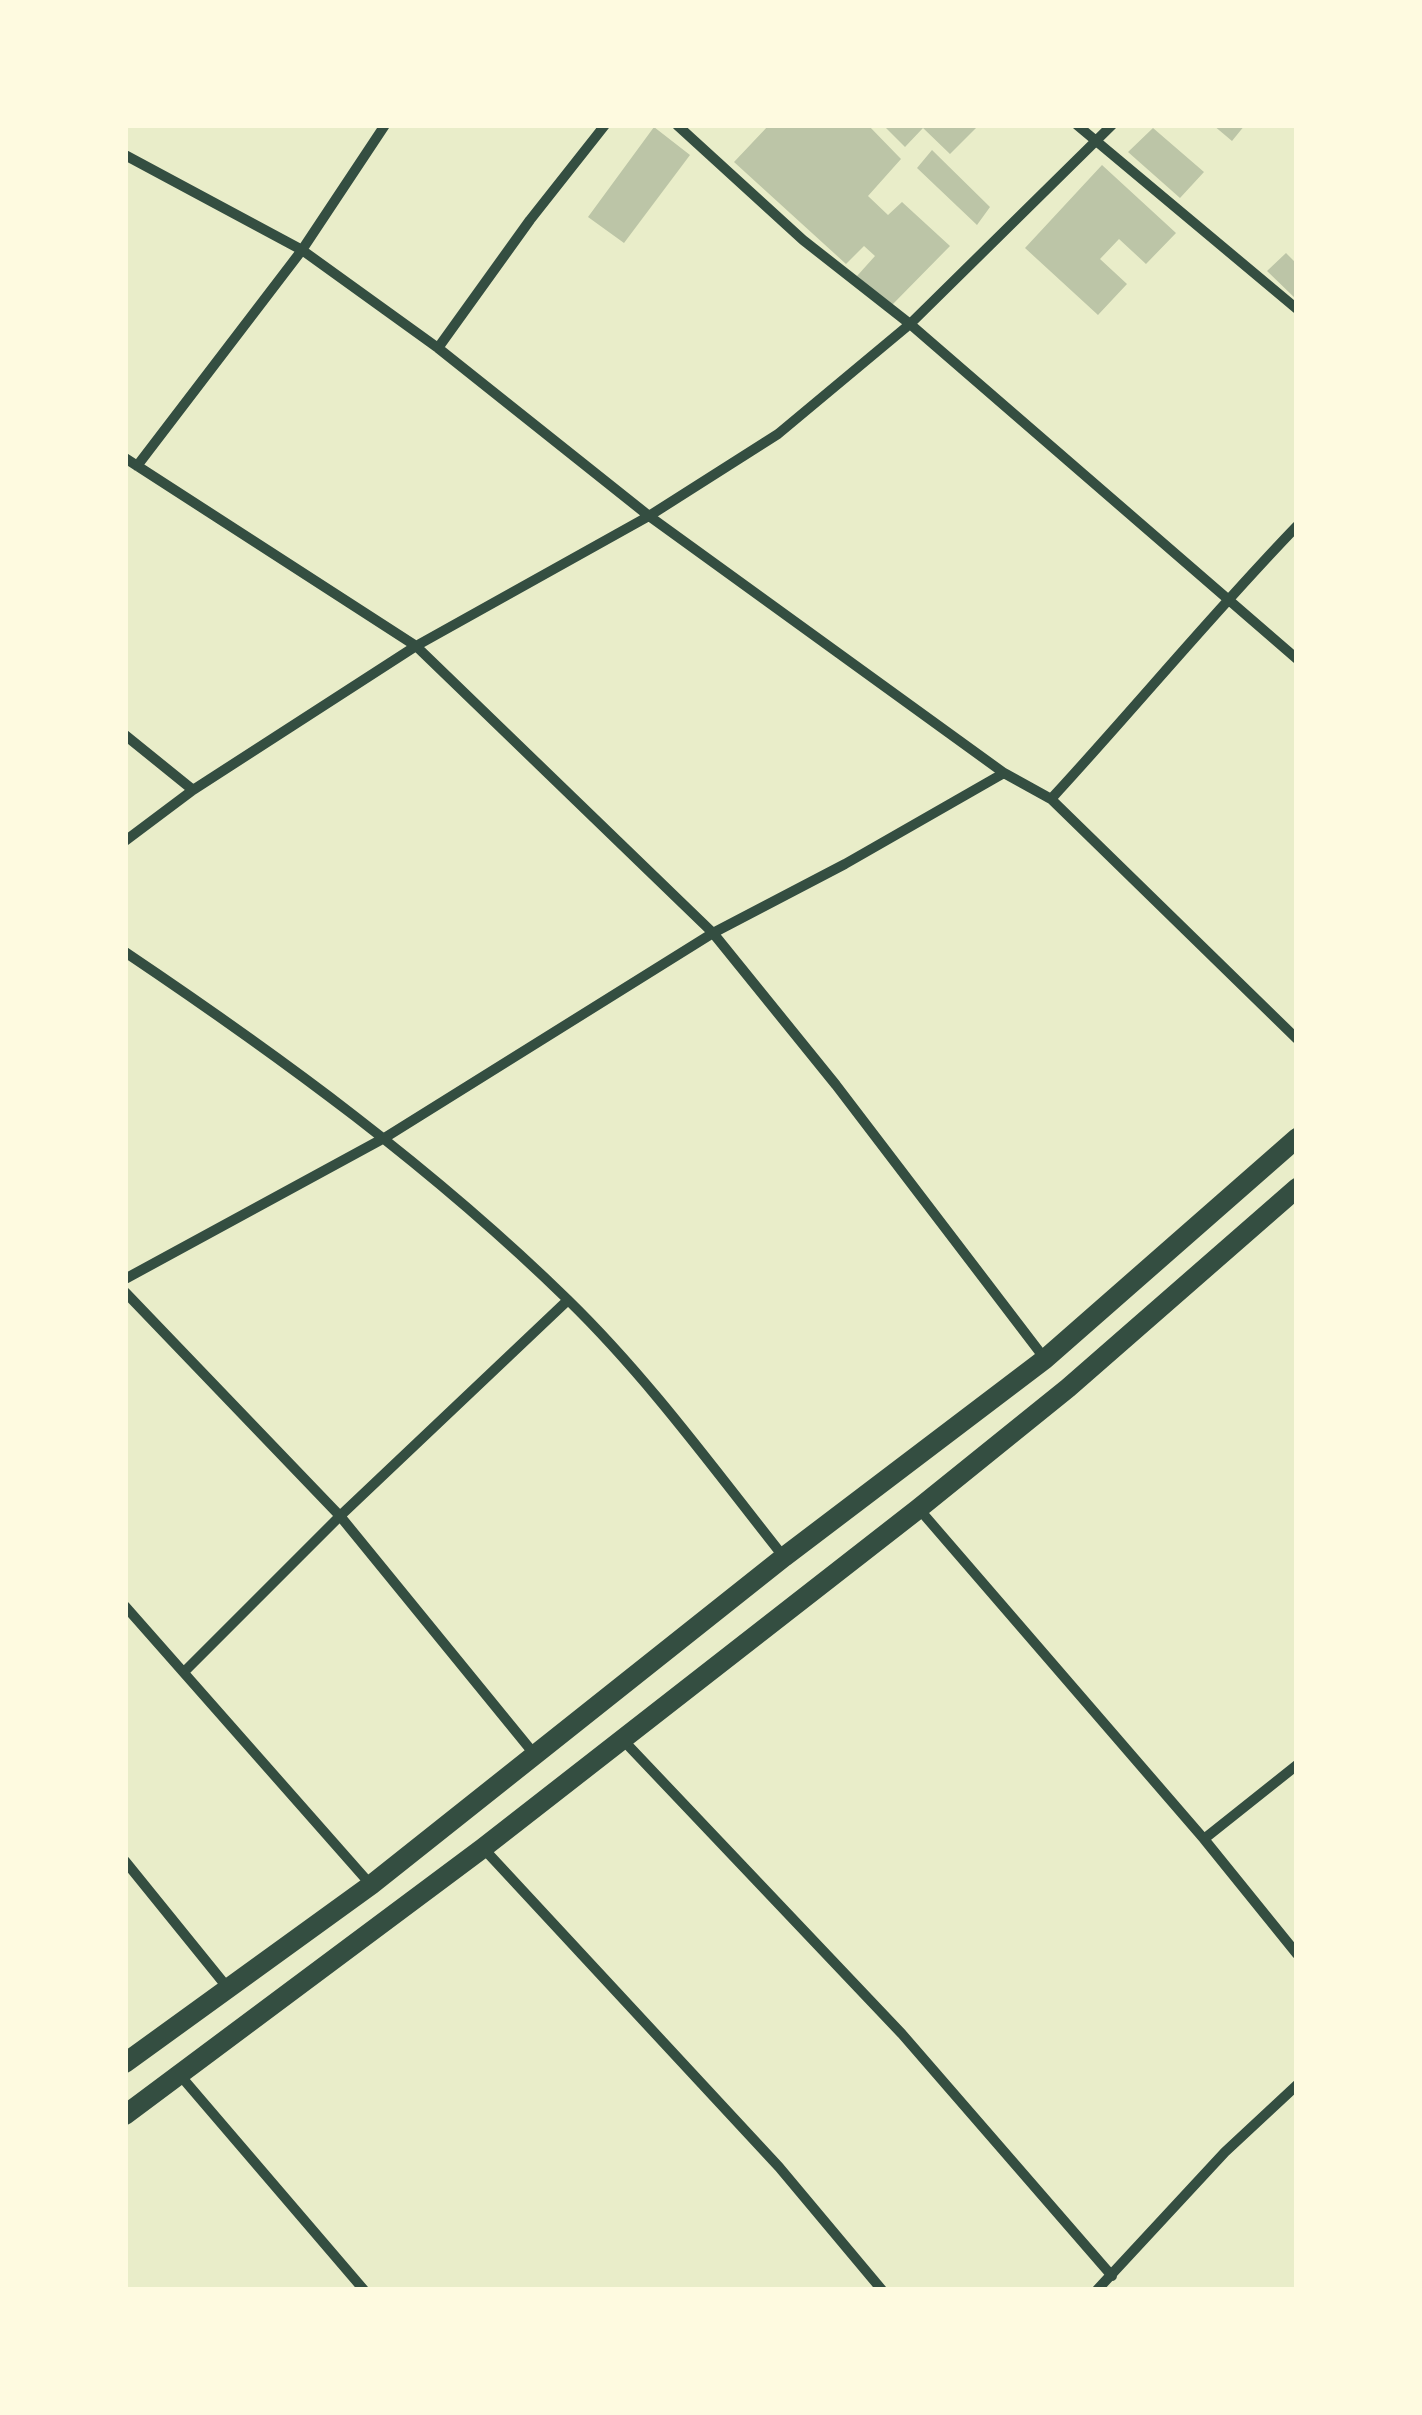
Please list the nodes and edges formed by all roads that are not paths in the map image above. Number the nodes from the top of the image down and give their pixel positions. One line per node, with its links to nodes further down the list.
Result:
1 (385, 125): 8 (street)
2 (605, 125): 11 (street)
3 (677, 125): 10 (street)
4 (1077, 125): 6 (street)
5 (1112, 125): 6 (street)
6 (1096, 143): 9 (street); 10 (street)
7 (125, 154): 8 (street)
8 (302, 250): 11 (street); 13 (street)
9 (1297, 309)
10 (910, 324): 14 (street); 16 (street)
11 (438, 348): 14 (street)
12 (125, 458): 13 (street)
13 (136, 466): 17 (street)
14 (649, 516): 17 (street); 20 (street)
15 (1297, 526): 16 (street)
16 (1226, 599): 18 (street); 22 (street)
17 (416, 646): 21 (street); 24 (street)
18 (1297, 659)
19 (125, 734): 21 (street)
20 (1004, 773): 22 (street); 24 (street)
21 (194, 790): 23 (street)
22 (1050, 799): 26 (street)
23 (125, 841)
24 (712, 933): 27 (street); 33 (street)
25 (125, 952): 27 (street)
26 (1297, 1039)
27 (386, 1138): 30 (street); 32 (street)
28 (1297, 1138): 33 (main road)
29 (1297, 1188): 34 (main road)
30 (125, 1279)
31 (125, 1292): 35 (street)
32 (568, 1300): 35 (street); 36 (street)
33 (1045, 1359): 36 (main road)
34 (918, 1508): 39 (main road); 42 (street)
35 (340, 1516): 38 (street); 40 (street)
36 (784, 1557): 40 (main road)
37 (125, 1606): 38 (street)
38 (184, 1672): 45 (street)
39 (623, 1740): 43 (main road); 52 (street)
40 (535, 1754): 45 (main road)
41 (1297, 1765): 42 (street)
42 (1204, 1839): 46 (street)
43 (483, 1848): 49 (main road); 54 (street)
44 (125, 1862): 47 (street)
45 (371, 1885): 47 (main road)
46 (1297, 1954)
47 (227, 1988): 48 (main road)
48 (125, 2063)
49 (180, 2074): 51 (main road); 53 (street)
50 (1297, 2084): 52 (street)
51 (125, 2115)
52 (1112, 2276): 55 (street)
53 (364, 2290)
54 (882, 2290)
55 (1098, 2290)

